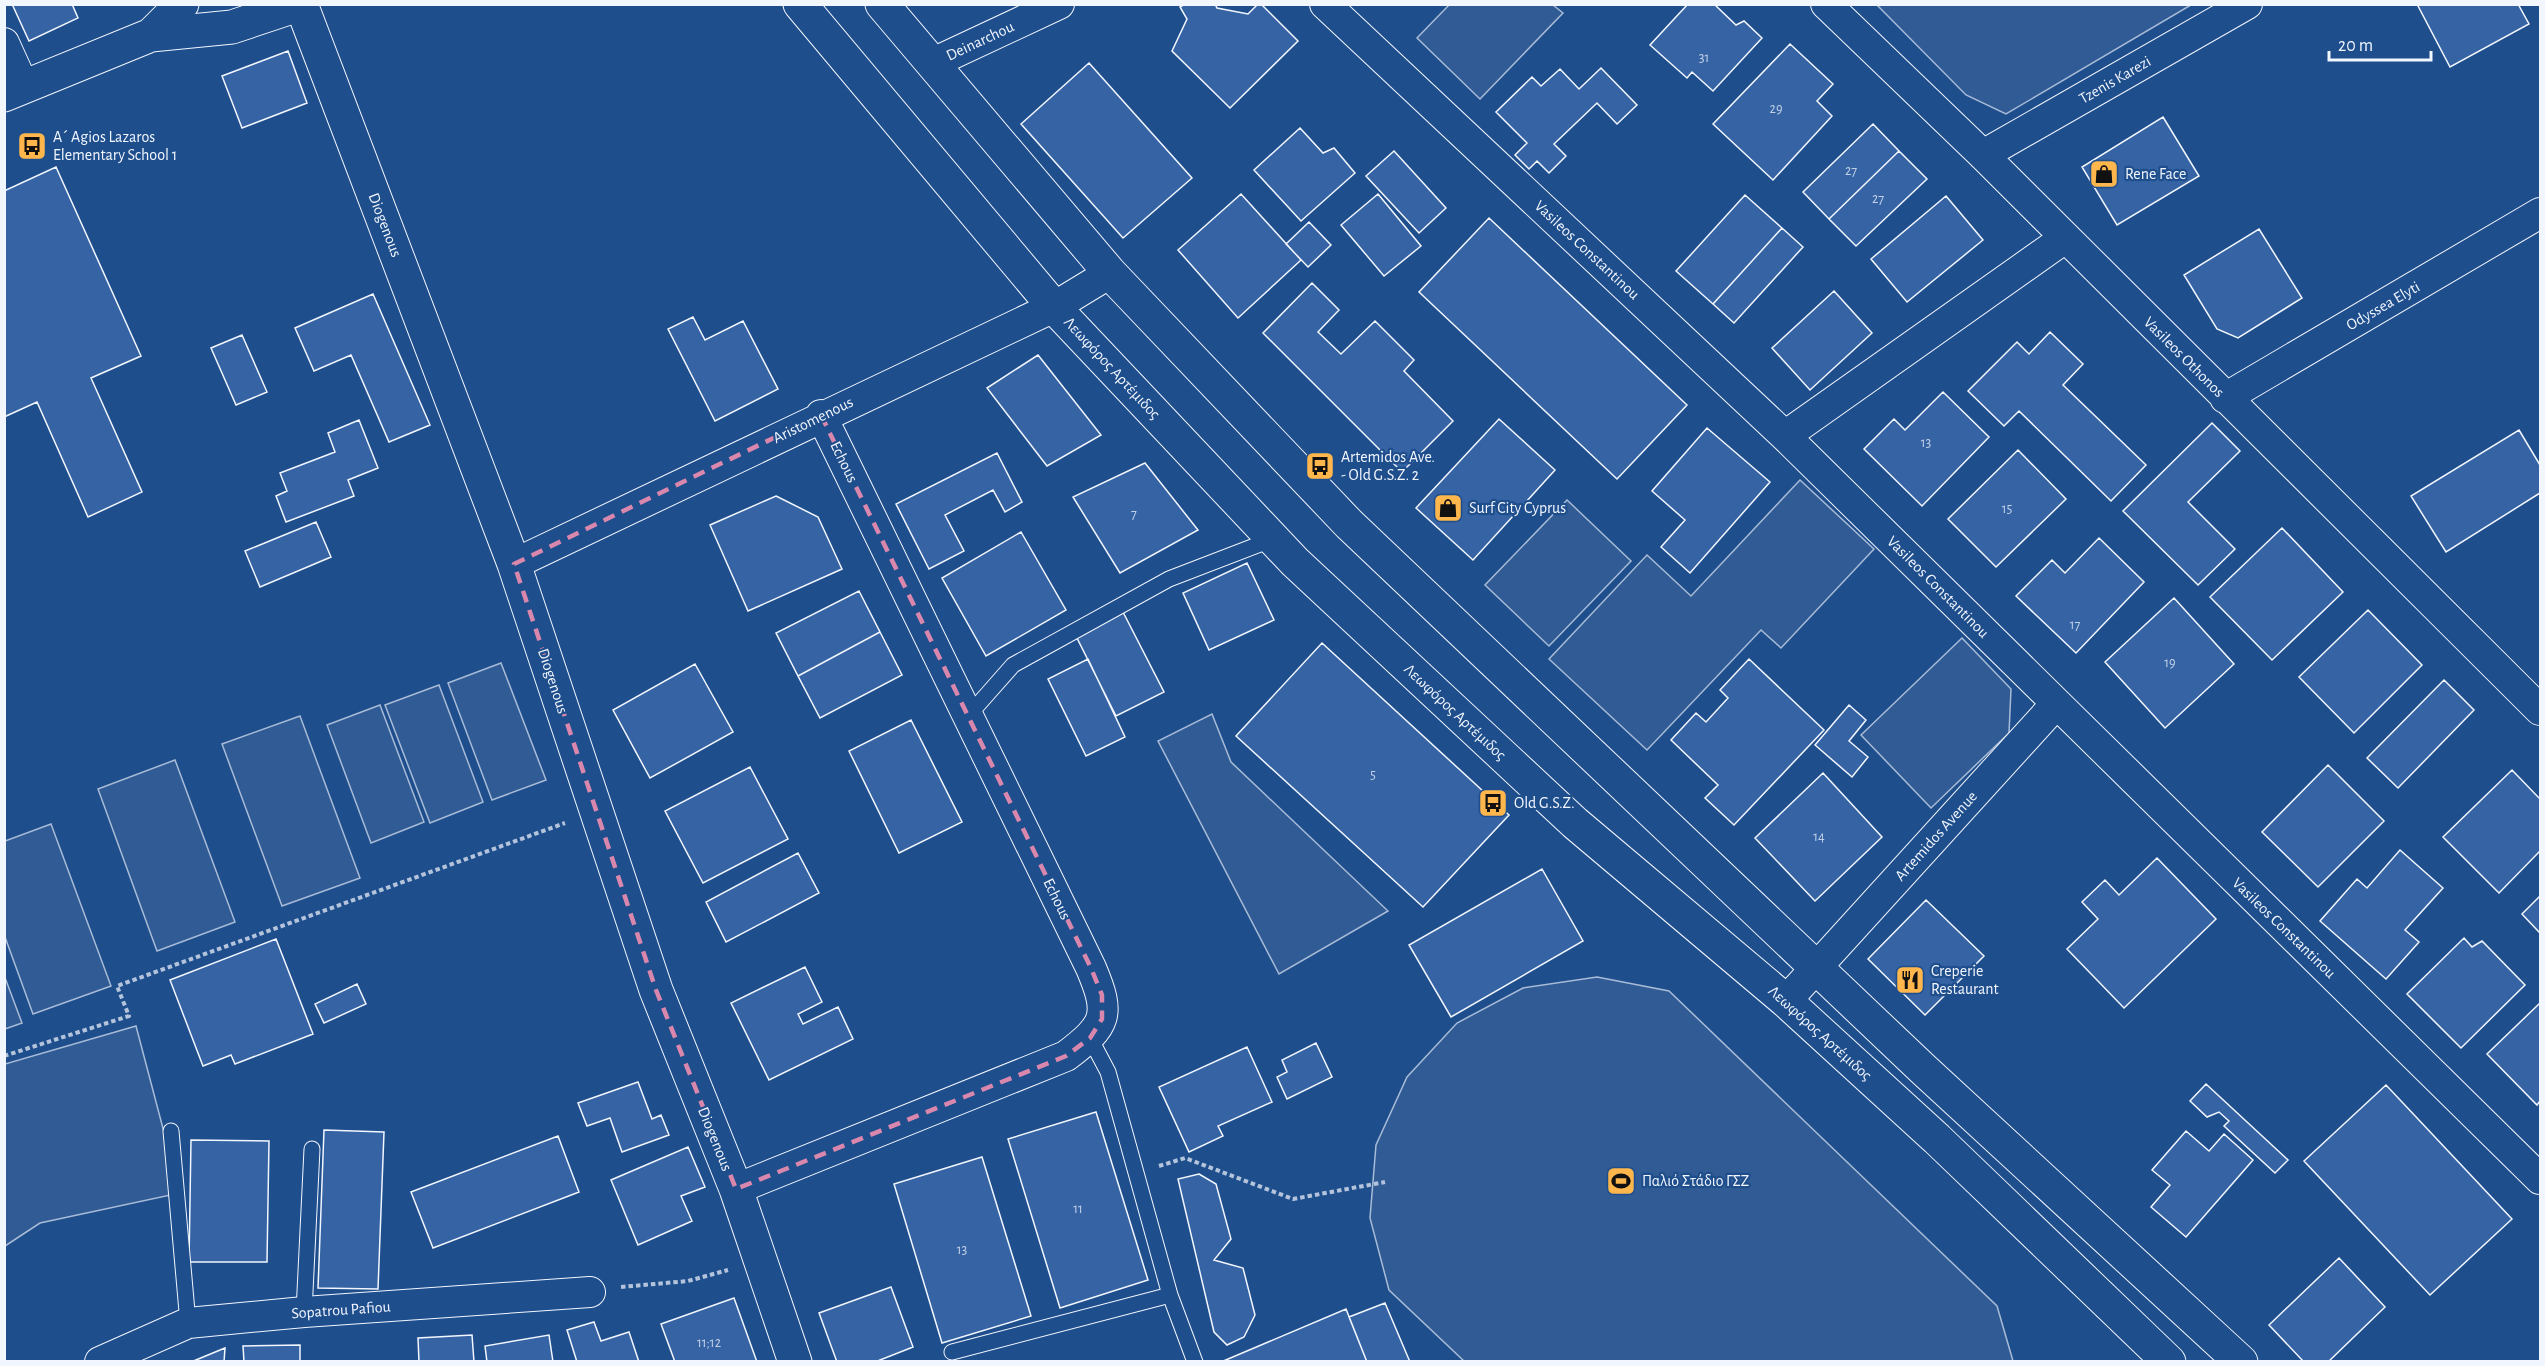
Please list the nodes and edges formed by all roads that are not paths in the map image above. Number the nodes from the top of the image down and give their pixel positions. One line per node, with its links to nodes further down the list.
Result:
1 (182, 4): 9 (main road)
2 (301, 4): 9 (main road); 22 (main road, Diogenous)
3 (800, 4): 17 (main road, Λεωφόρος Αρτέμιδος)
4 (882, 4): 11 (main road)
5 (1059, 4): 11 (street, Deinarchou)
6 (1325, 4): 20 (street, Vasileos Constantinou)
7 (1826, 4): 13 (street, Vasileos Othonos)
8 (2247, 4): 13 (street, Tzenis Karezi)
9 (151, 35): 12 (main road)
10 (4, 43): 12 (street)
11 (933, 63): 16 (main road)
12 (14, 91)
13 (1983, 154): 15 (street, Vasileos Othonos)
14 (2541, 213): 18 (street, Odyssea Elyti)
15 (2065, 238): 18 (street, Vasileos Othonos); 20 (street)
16 (1110, 273): 17 (street, Aristomenous); 26 (main road)
17 (1054, 306): 19 (street, Aristomenous); 21 (main road, Λεωφόρος Αρτέμιδος)
18 (2225, 399): 24 (street, Vasileos Othonos)
19 (821, 415): 22 (street, Aristomenous); 25 (street, Echous)
20 (1785, 436): 23 (street, Vasileos Constantinou)
21 (1273, 539): 25 (lane); 27 (main road, Λεωφόρος Αρτέμιδος)
22 (514, 564): 32 (main road, Diogenous)
23 (2056, 704): 26 (street, Artemidos Avenue); 31 (street, Vasileos Constantinou)
24 (2541, 710)
25 (968, 716): 28 (street, Echous)
26 (1817, 967): 27 (street, Artemidos Avenue); 42 (main road)
27 (1786, 1001): 41 (main road, Λεωφόρος Αρτέμιδος)
28 (1090, 1038): 32 (street, Echous); 34 (lane)
29 (171, 1131): 36 (lane)
30 (312, 1149): 35 (lane)
31 (2541, 1179)
32 (736, 1189): 39 (main road, Diogenous)
33 (590, 1292): 35 (street, Sopatrou Pafiou)
34 (1170, 1295): 37 (lane); 40 (lane)
35 (304, 1312): 36 (street, Sopatrou Pafiou)
36 (188, 1323): 38 (street, Sopatrou Pafiou)
37 (952, 1352)
38 (100, 1362)
39 (795, 1362)
40 (1195, 1362)
41 (2169, 1362)
42 (2241, 1362)

